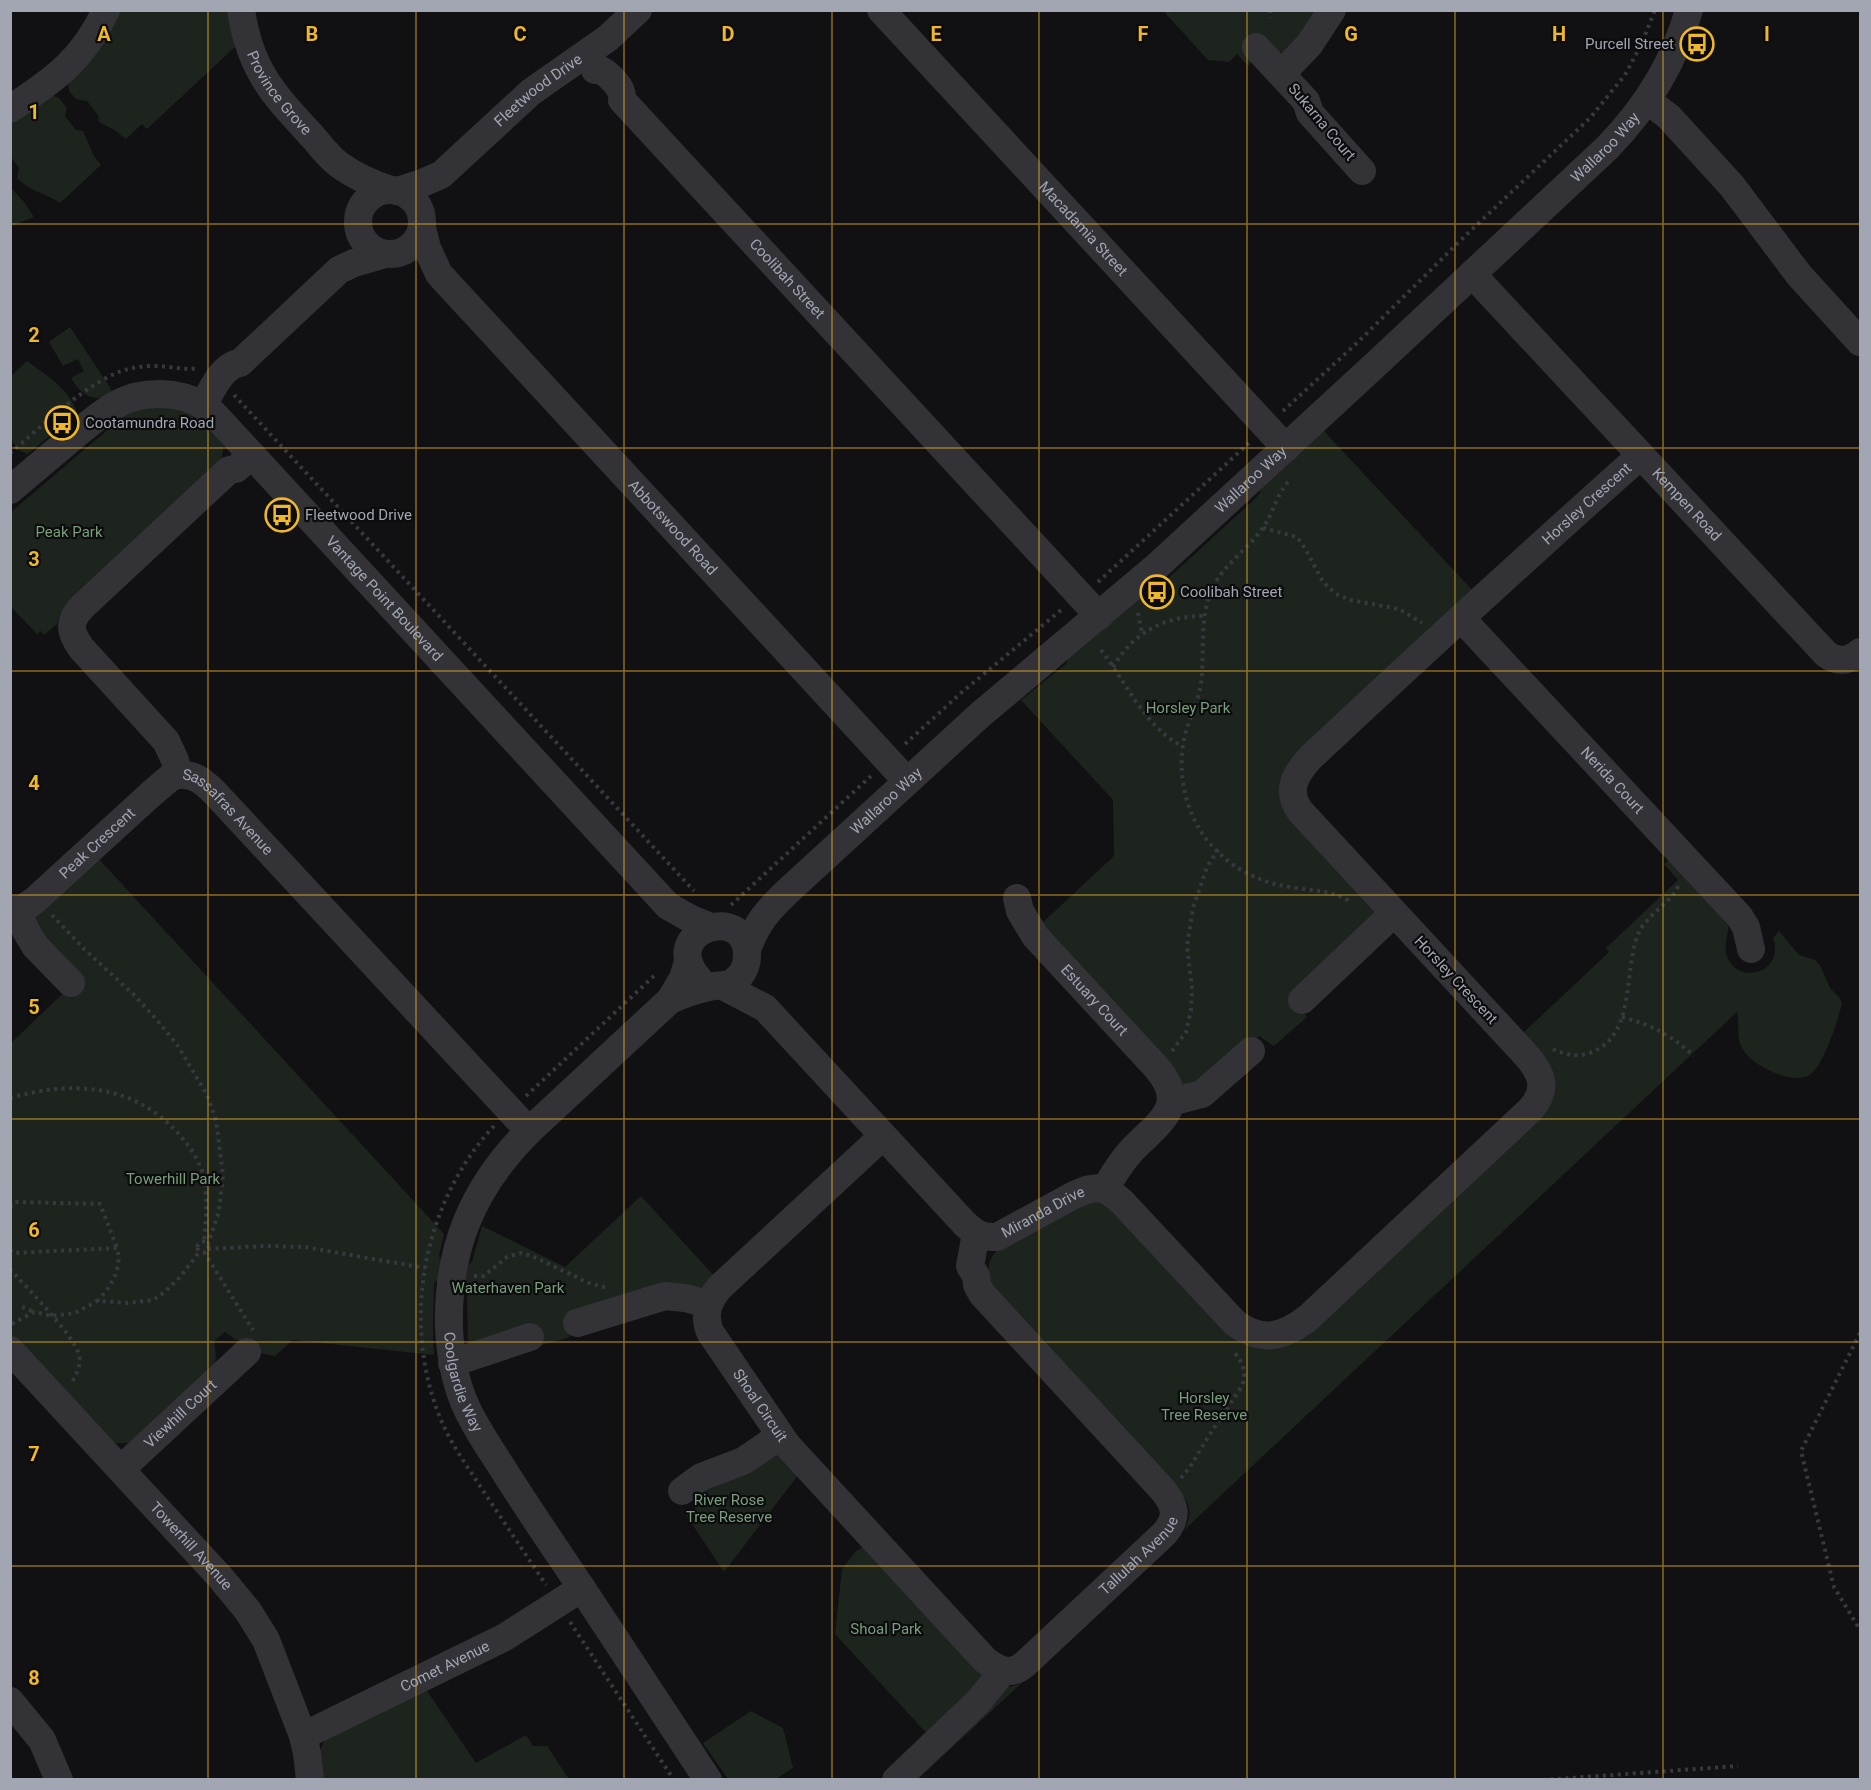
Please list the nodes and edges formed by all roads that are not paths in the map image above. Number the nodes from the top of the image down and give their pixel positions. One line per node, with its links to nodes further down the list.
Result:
1 (106, 10): 11 (street)
2 (242, 10): 12 (street, Province Grove)
3 (639, 10): 8 (street, Fleetwood Drive)
4 (881, 10): 24 (street, Macadamia Street)
5 (1332, 10): 9 (street, Sukarna Court)
6 (1689, 10): 10 (street, Wallaroo Way)
7 (1256, 47): 9 (street, Sukarna Court)
8 (589, 63): 14 (street, Fleetwood Drive); 28 (street, Coolibah Street)
9 (1281, 74): 13 (street, Sukarna Court)
10 (1647, 100): 21 (street, Wallaroo Way); 22 (street)
11 (10, 109)
12 (338, 164): 15 (street, Province Grove); 16 (street, Province Grove)
13 (1362, 171)
14 (441, 175): 15 (street, Fleetwood Drive); 17 (street, Fleetwood Drive)
15 (394, 191): 16 (street); 17 (street)
16 (358, 220): 18 (street); 19 (street)
17 (422, 223): 18 (street); 20 (street, Abbotswood Road)
18 (387, 254): 19 (street); 20 (street, Abbotswood Road)
19 (339, 270): 23 (street)
20 (439, 274): 32 (street, Abbotswood Road)
21 (1472, 274): 24 (street, Wallaroo Way); 25 (street, Kempen Road)
22 (1860, 342)
23 (208, 410): 26 (street, Vantage Point Boulevard); 27 (street, Vantage Point Boulevard)
24 (1286, 448): 28 (street, Wallaroo Way)
25 (1640, 456): 29 (street, Horsley Crescent); 30 (street, Kempen Road)
26 (242, 458): 31 (street, Sassafras Avenue); 34 (street, Vantage Point Boulevard)
27 (10, 490)
28 (1099, 616): 32 (street, Wallaroo Way)
29 (1461, 618): 37 (street, Horsley Crescent); 39 (street, Nerida Court)
30 (1860, 652)
31 (178, 775): 35 (street, Peak Crescent); 49 (street, Sassafras Avenue)
32 (907, 781): 36 (street, Wallaroo Way)
33 (1017, 898): 48 (street, Estuary Court)
34 (668, 906): 38 (street, Vantage Point Boulevard); 41 (street, Vantage Point Boulevard)
35 (14, 910): 42 (street, Peak Crescent)
36 (767, 911): 38 (street, Wallaroo Way); 40 (street, Wallaroo Way)
37 (1394, 913): 45 (street); 51 (street, Horsley Crescent)
38 (719, 920): 40 (street); 41 (street)
39 (1751, 949)
40 (747, 955): 43 (street); 46 (street)
41 (688, 957): 43 (street); 44 (street, Coolgardie Way)
42 (71, 983)
43 (718, 986): 44 (street, Coolgardie Way); 46 (street)
44 (670, 1000): 49 (street, Coolgardie Way)
45 (1302, 1000)
46 (765, 1008): 50 (street)
47 (1251, 1051): 48 (street)
48 (1172, 1102): 51 (street, Miranda Drive)
49 (529, 1131): 58 (street, Coolgardie Way)
50 (883, 1136): 52 (street); 53 (street)
51 (1105, 1189): 52 (street, Miranda Drive)
52 (982, 1235): 63 (street, Tallulah Avenue)
53 (708, 1304): 54 (street); 59 (street, Shoal Circuit)
54 (577, 1323)
55 (11, 1337): 60 (street, Towerhill Avenue)
56 (530, 1337): 58 (street)
57 (242, 1347): 60 (street, Viewhill Court)
58 (453, 1363): 62 (street, Coolgardie Way)
59 (780, 1436): 61 (street); 63 (street, Shoal Circuit)
60 (121, 1469): 65 (street, Towerhill Avenue)
61 (682, 1491)
62 (582, 1588): 65 (street, Comet Avenue); 68 (street, Coolgardie Way)
63 (1003, 1671): 69 (street, Tallulah Avenue)
64 (10, 1701): 66 (street)
65 (303, 1736): 67 (street, Towerhill Avenue)
66 (59, 1779)
67 (310, 1779)
68 (708, 1779)
69 (896, 1779)

